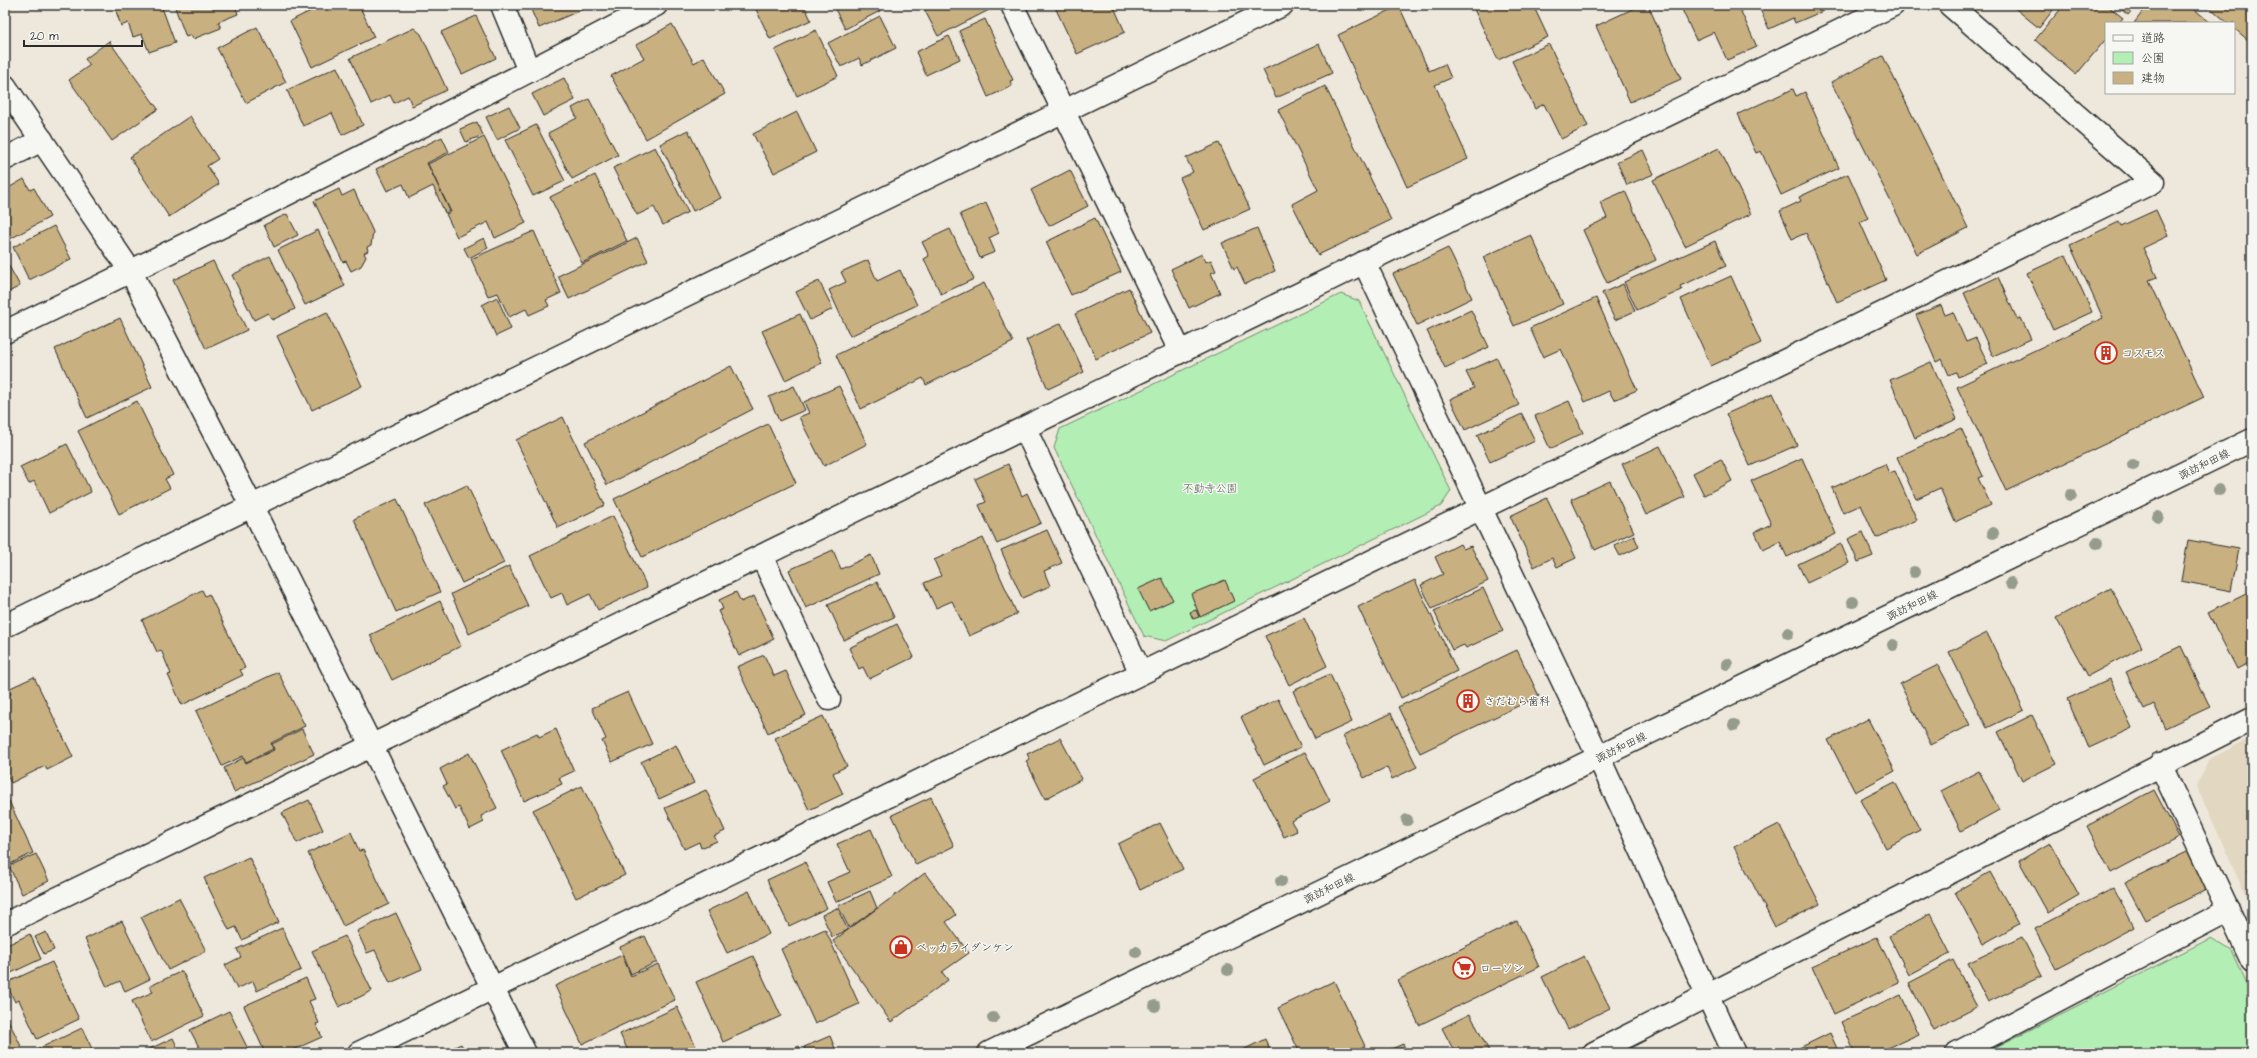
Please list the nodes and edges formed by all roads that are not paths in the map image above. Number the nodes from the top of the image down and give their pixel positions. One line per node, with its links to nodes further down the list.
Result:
1 (502, 5): 7 (street)
2 (656, 5): 7 (street)
3 (1012, 5): 9 (street)
4 (1282, 5): 9 (street)
5 (1893, 5): 12 (street)
6 (1950, 5): 19 (street)
7 (529, 71): 13 (street)
8 (5, 86): 10 (street)
9 (1063, 112): 15 (street); 18 (street)
10 (42, 140): 11 (street); 13 (street)
11 (5, 159)
12 (1364, 262): 15 (street); 19 (street)
13 (131, 272): 14 (street); 18 (street)
14 (5, 332)
15 (1180, 351): 16 (street)
16 (1025, 429): 20 (street); 22 (street)
17 (2252, 440): 26 (street, 諏訪和田線)
18 (251, 505): 21 (street); 25 (street)
19 (1480, 508): 22 (street); 26 (street)
20 (762, 557): 23 (street); 25 (street)
21 (5, 626)
22 (1141, 673): 31 (street)
23 (829, 699)
24 (2252, 719): 27 (street)
25 (372, 745): 29 (street); 31 (street)
26 (1599, 758): 32 (street); 35 (street, 諏訪和田線)
27 (2160, 764): 28 (street); 32 (street)
28 (2229, 910): 30 (street); 38 (street)
29 (5, 924)
30 (2252, 961)
31 (493, 988): 33 (street); 34 (street)
32 (1708, 995): 36 (street); 37 (street)
33 (359, 1053)
34 (525, 1053)
35 (989, 1053)
36 (1594, 1053)
37 (1734, 1053)
38 (1957, 1053)

